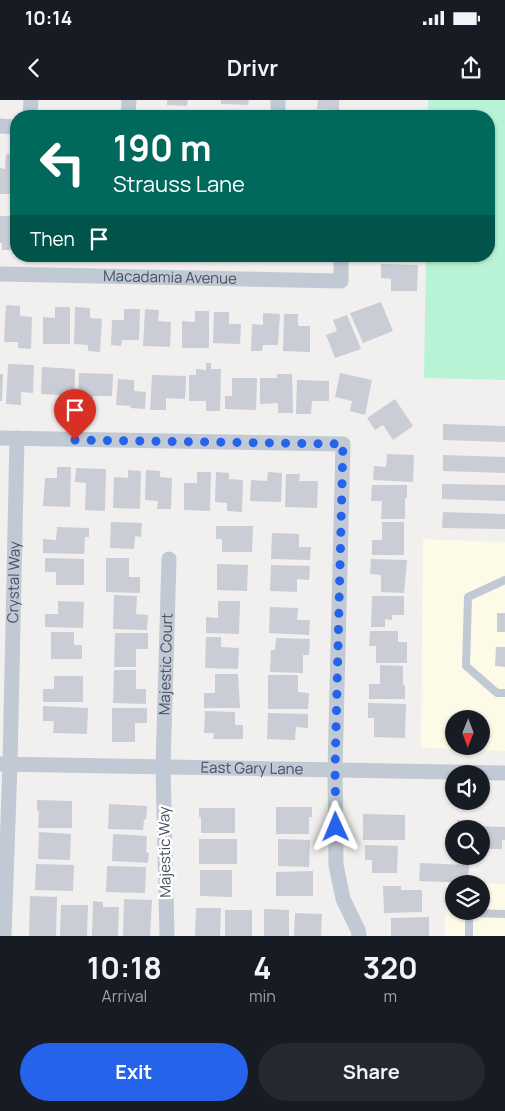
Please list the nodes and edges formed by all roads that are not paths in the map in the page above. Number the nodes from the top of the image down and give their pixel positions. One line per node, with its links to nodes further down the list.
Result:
1 (341, 262): 2 (street, Macadamia Avenue)
2 (0, 274)
3 (0, 438): 4 (street)
4 (17, 438): 8 (street, Crystal Way); 10 (street)
5 (169, 559): 9 (street, Majestic Court)
6 (505, 580): 7 (lane)
7 (505, 693)
8 (5, 764): 9 (street, East Gary Lane); 13 (street, Crystal Way)
9 (164, 767): 10 (street, East Gary Lane); 14 (street, Majestic Way)
10 (335, 770): 11 (street, East Gary Lane); 15 (street)
11 (505, 773)
12 (505, 914): 16 (lane)
13 (4, 936)
14 (167, 936)
15 (359, 936)
16 (469, 936)

